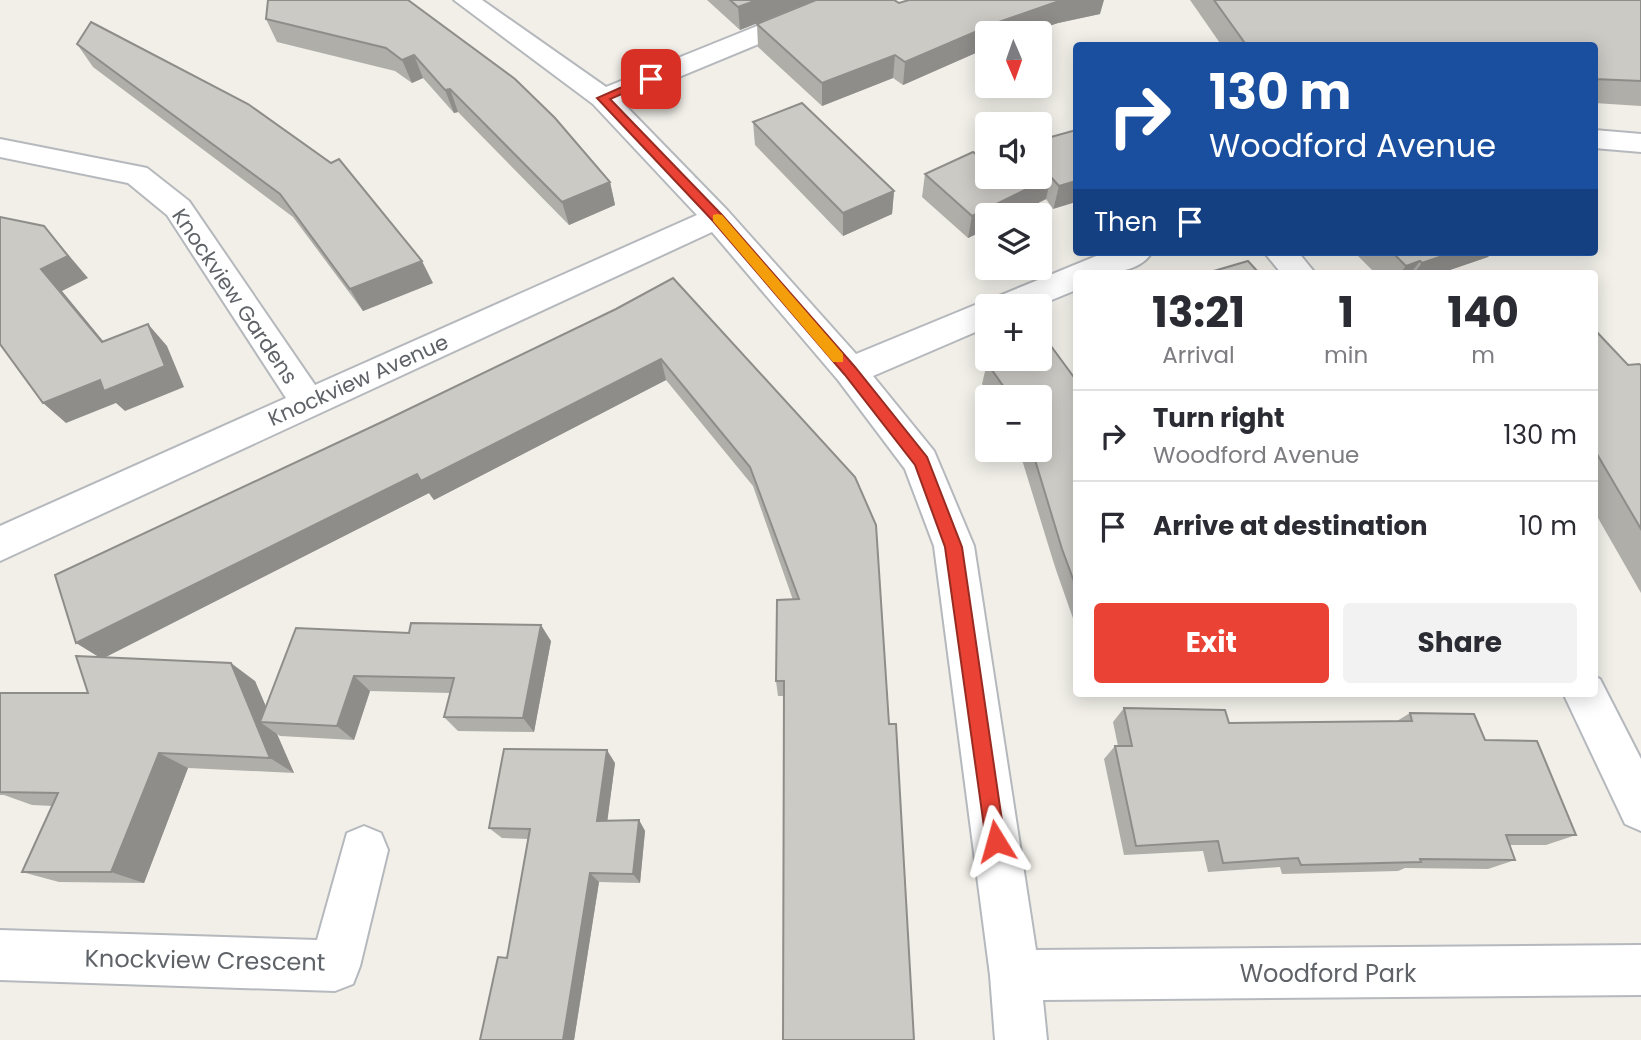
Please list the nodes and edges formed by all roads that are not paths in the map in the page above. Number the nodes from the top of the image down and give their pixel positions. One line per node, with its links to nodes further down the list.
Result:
1 (466, 0): 3 (street)
2 (844, 0): 3 (street)
3 (603, 98): 7 (street)
4 (1598, 139): 5 (street)
5 (1641, 143)
6 (0, 148): 16 (street, Knockview Gardens)
7 (717, 218): 15 (street); 16 (street, Knockview Avenue)
8 (1126, 256): 10 (street)
9 (1284, 256): 11 (street)
10 (1092, 270)
11 (1296, 270)
12 (1073, 278): 13 (street)
13 (1035, 294)
14 (975, 319): 15 (street)
15 (850, 371): 23 (street)
16 (308, 403): 17 (street, Knockview Avenue)
17 (0, 544)
18 (1587, 697): 19 (street)
19 (1641, 808)
20 (364, 850): 21 (street, Knockview Crescent)
21 (0, 955)
22 (1641, 970): 23 (street, Woodford Park)
23 (1015, 975): 24 (street)
24 (1021, 1040)

